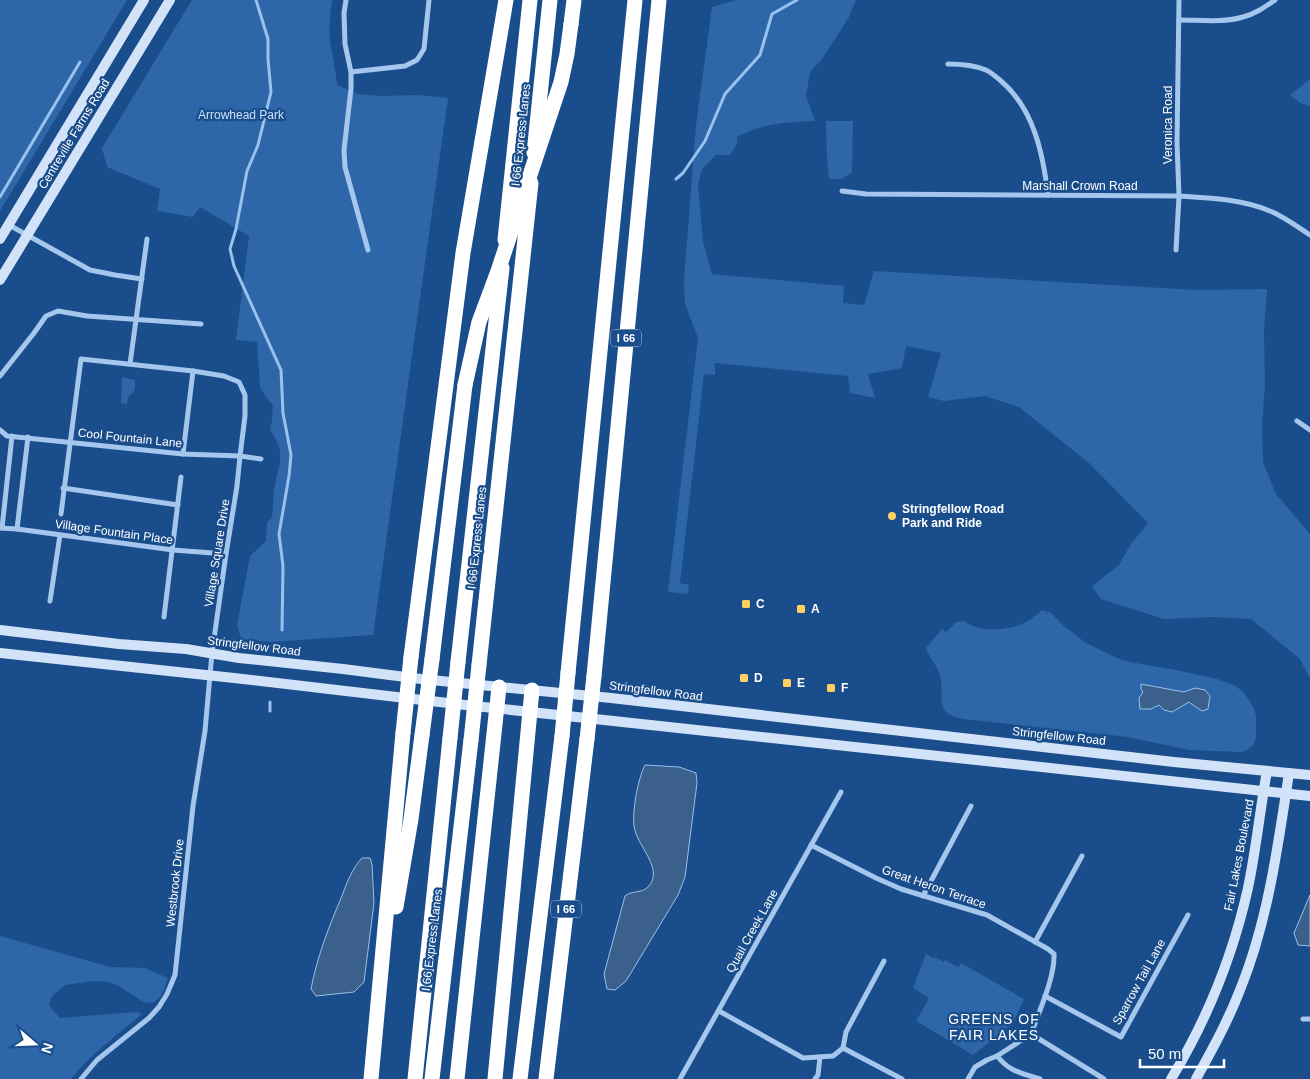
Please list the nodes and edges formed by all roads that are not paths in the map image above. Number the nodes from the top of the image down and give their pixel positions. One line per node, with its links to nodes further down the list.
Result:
1 (144, 0): 19 (main road, Centreville Farms Road)
2 (170, 0): 21 (main road, Centreville Farms Road)
3 (346, 0): 15 (street)
4 (430, 0): 15 (street)
5 (506, 0): 79 (highway, bridge)
6 (530, 0): 86 (highway, bridge)
7 (550, 0): 87 (highway, I 66 Express Lanes, bridge)
8 (574, 0): 79 (highway, bridge)
9 (634, 0): 90 (highway, bridge)
10 (659, 0): 91 (highway, I 66, bridge)
11 (1179, 0): 13 (street, Veronica Road)
12 (1275, 0): 13 (street)
13 (1180, 20): 18 (street, Veronica Road)
14 (948, 64): 17 (street)
15 (351, 72): 24 (street)
16 (842, 190): 17 (street, Marshall Crown Road)
17 (1048, 195): 18 (street, Marshall Crown Road)
18 (1178, 196): 20 (street, Marshall Crown Road); 25 (street, Veronica Road)
19 (8, 225): 21 (street); 22 (main road, Centreville Farms Road)
20 (1310, 235)
21 (27, 236): 26 (street); 27 (main road, Centreville Farms Road)
22 (0, 239)
23 (146, 239): 26 (street)
24 (368, 250)
25 (1176, 250)
26 (142, 278): 28 (street)
27 (0, 280)
28 (137, 319): 29 (street); 30 (street); 32 (street)
29 (200, 324)
30 (130, 364): 31 (street, Village Square Drive); 38 (street, Village Square Drive)
31 (193, 371): 39 (street); 40 (street, Village Square Drive)
32 (0, 376)
33 (1297, 421): 35 (street)
34 (0, 430): 36 (street, Cool Fountain Lane)
35 (1310, 430)
36 (12, 436): 37 (street, Cool Fountain Lane); 46 (street)
37 (28, 437): 38 (street, Cool Fountain Lane); 47 (street)
38 (70, 442): 39 (street, Cool Fountain Lane); 43 (street)
39 (183, 454): 40 (street, Cool Fountain Lane)
40 (240, 456): 41 (street, Cool Fountain Lane); 50 (street, Village Square Drive)
41 (261, 459)
42 (181, 477): 44 (street)
43 (64, 488): 44 (street); 45 (street)
44 (178, 504): 49 (street)
45 (61, 514)
46 (1, 528): 47 (street, Village Fountain Place)
47 (17, 529): 48 (street, Village Fountain Place)
48 (60, 535): 49 (street, Village Fountain Place); 51 (street)
49 (173, 550): 50 (street, Village Fountain Place); 52 (street)
50 (226, 554): 55 (street, Village Square Drive)
51 (50, 601)
52 (164, 617)
53 (0, 630): 55 (main road, Stringfellow Road)
54 (0, 653): 56 (main road)
55 (212, 653): 56 (street, Westbrook Drive); 57 (main road, Stringfellow Road)
56 (210, 676): 59 (main road); 84 (street, Westbrook Drive)
57 (499, 687): 58 (main road, Stringfellow Road); 59 (highway)
58 (532, 690): 60 (highway); 61 (main road, Stringfellow Road)
59 (497, 709): 60 (main road); 88 (highway)
60 (530, 712): 65 (main road); 89 (highway)
61 (1268, 771): 62 (main road, Stringfellow Road); 65 (main road, Fair Lakes Boulevard)
62 (1289, 773): 63 (main road, Stringfellow Road); 66 (main road)
63 (1310, 775)
64 (841, 792): 69 (street, Quail Creek Lane)
65 (1264, 792): 66 (main road); 98 (main road, Fair Lakes Boulevard)
66 (1286, 794): 67 (main road); 99 (main road)
67 (1310, 796)
68 (972, 806): 71 (street)
69 (811, 845): 71 (street, Great Heron Terrace); 76 (street, Quail Creek Lane)
70 (1082, 856): 73 (street)
71 (923, 896): 73 (street, Great Heron Terrace)
72 (1188, 915): 75 (street, Sparrow Tail Lane)
73 (1035, 942): 75 (street, Great Heron Terrace)
74 (884, 960): 81 (street)
75 (1045, 996): 80 (street, Great Heron Terrace)
76 (719, 1011): 83 (street); 92 (street, Quail Creek Lane)
77 (1302, 1019): 78 (street)
78 (1310, 1019)
79 (376, 1028): 85 (highway)
80 (1031, 1034): 82 (street); 97 (street)
81 (843, 1048): 83 (street); 94 (street)
82 (996, 1056): 95 (street); 96 (street)
83 (820, 1057): 93 (street)
84 (81, 1079)
85 (371, 1079)
86 (415, 1079)
87 (432, 1079)
88 (457, 1079)
89 (495, 1079)
90 (520, 1079)
91 (546, 1079)
92 (680, 1079)
93 (815, 1079)
94 (902, 1079)
95 (968, 1079)
96 (1040, 1079)
97 (1104, 1079)
98 (1172, 1079)
99 (1196, 1079)

